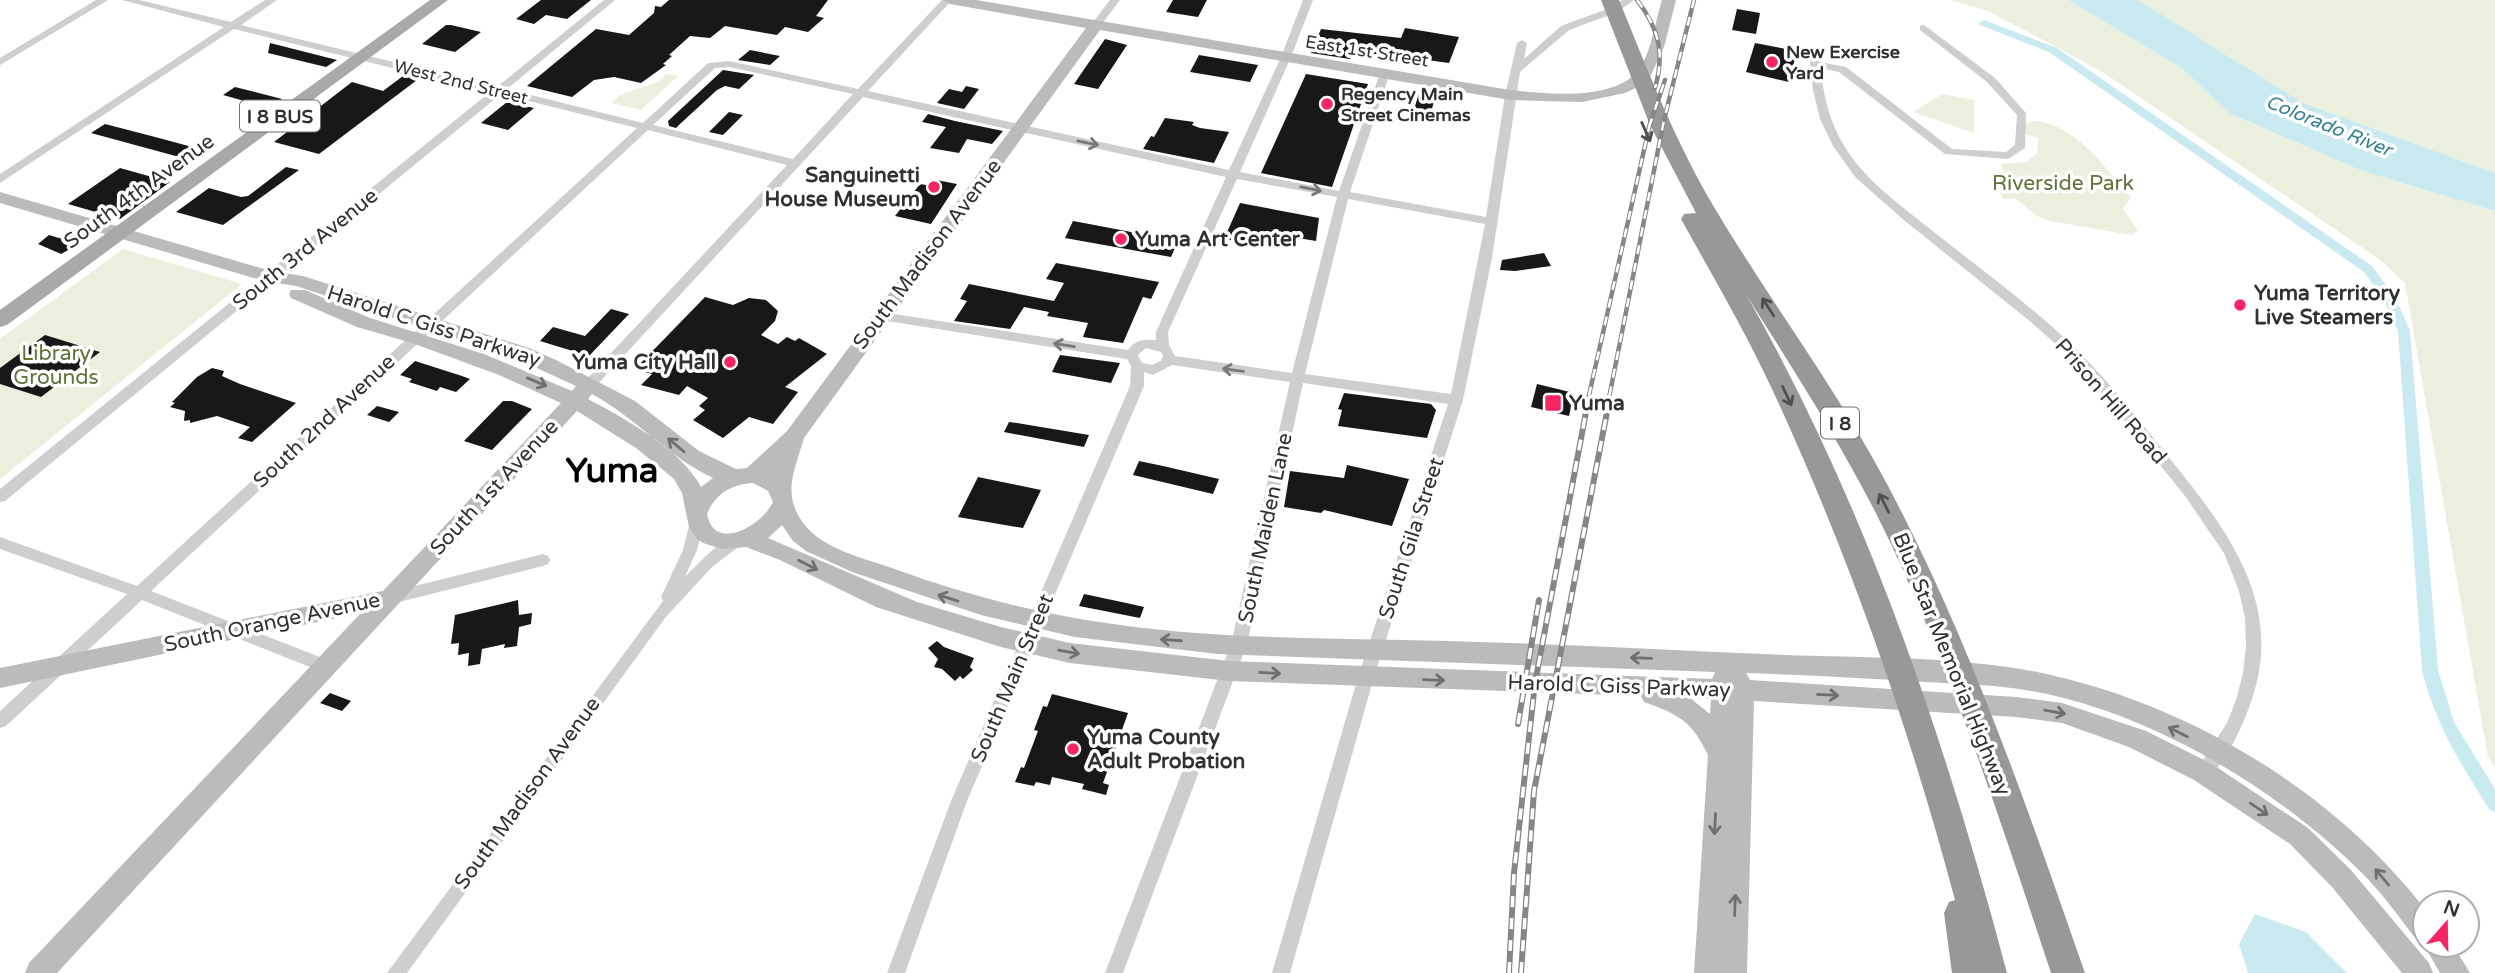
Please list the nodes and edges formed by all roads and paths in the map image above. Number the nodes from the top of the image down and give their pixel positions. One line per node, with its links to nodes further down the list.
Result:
1 (103, 0): 19 (street)
2 (127, 0): 13 (street, West 2nd Street)
3 (272, 0): 13 (street)
4 (440, 0): 17 (main road, South 4th Avenue / I 8 BUS)
5 (610, 0): 22 (street, South 3rd Avenue)
6 (948, 0): 14 (main road, East 1st Street); 23 (street, South 1st Avenue)
7 (1115, 0): 14 (street)
8 (1308, 0): 18 (street)
9 (1595, 0): 33 (highway, Blue Star Memorial Highway / I 8, one-way to 33)
10 (1610, 0): 33 (highway, Blue Star Memorial Highway / I 8)
11 (1629, 0): 20 (street)
12 (1669, 0): 24 (main road, East 1st Street)
13 (233, 26): 17 (street, West 2nd Street); 29 (street)
14 (1095, 26): 18 (main road, East 1st Street); 26 (main road, South Madison Avenue)
15 (1924, 28): 78 (street, Prison Hill Road)
16 (1522, 43): 20 (street, South Gila Street)
17 (361, 57): 22 (street, West 2nd Street); 34 (main road, South 4th Avenue / I 8 BUS)
18 (1286, 57): 21 (main road, East 1st Street); 28 (street)
19 (0, 62)
20 (1516, 71): 24 (street, South Gila Street)
21 (1385, 73): 24 (main road, East 1st Street); 30 (street, South Maiden Lane)
22 (500, 91): 25 (street, West 2nd Street); 35 (street, South 3rd Avenue)
23 (859, 94): 25 (street, South 2nd Avenue); 26 (street); 27 (street, South 1st Avenue)
24 (1510, 95): 32 (street, South Gila Street)
25 (644, 126): 27 (street, West 2nd Street); 38 (street, South 2nd Avenue)
26 (1021, 129): 28 (street, one-way to 28); 36 (main road, South Madison Avenue)
27 (795, 163): 48 (street, South 1st Avenue)
28 (1234, 175): 30 (street, one-way to 30); 39 (street)
29 (0, 179)
30 (1343, 195): 32 (street); 46 (street, South Maiden Lane)
31 (0, 197): 34 (main road, Harold C Giss Parkway)
32 (1492, 222): 49 (street, South Gila Street)
33 (1706, 227): 76 (highway, Blue Star Memorial Highway / I 8, one-way to 33); 79 (highway, Blue Star Memorial Highway / I 8, one-way to 79)
34 (121, 232): 35 (main road, Harold C Giss Parkway); 37 (main road, South 4th Avenue / I 8 BUS)
35 (270, 277): 38 (main road, Harold C Giss Parkway); 40 (main road, Harold C Giss Parkway); 53 (street, South 3rd Avenue)
36 (880, 316): 44 (street, one-way to 36); 50 (main road, South Madison Avenue)
37 (0, 320)
38 (430, 323): 40 (street, South 2nd Avenue); 48 (main road, Harold C Giss Parkway)
39 (1162, 332): 41 (street); 42 (street)
40 (415, 337): 48 (main road, Harold C Giss Parkway, one-way to 48); 58 (street, South 2nd Avenue)
41 (1144, 344): 42 (street); 44 (street)
42 (1163, 347): 43 (street)
43 (1168, 360): 45 (street); 46 (street, one-way to 43)
44 (1134, 361): 45 (street); 47 (street, South Main Street)
45 (1153, 370): 47 (street, South Main Street)
46 (1297, 379): 49 (street); 64 (street, South Maiden Lane)
47 (1137, 386): 61 (street, South Main Street)
48 (582, 392): 51 (main road, Harold C Giss Parkway, one-way to 48); 54 (main road, Harold C Giss Parkway); 59 (main road, South 1st Avenue)
49 (1456, 400): 65 (street, South Gila Street)
50 (794, 436): 51 (main road, South Madison Avenue); 52 (main road)
51 (743, 477): 52 (main road); 54 (main road)
52 (781, 495): 55 (main road); 61 (main road, Harold C Giss Parkway, one-way to 52)
53 (0, 497)
54 (696, 518): 55 (main road); 60 (street, South Madison Avenue)
55 (741, 540): 60 (street, South Madison Avenue); 63 (main road, Harold C Giss Parkway, one-way to 63)
56 (0, 543): 58 (street)
57 (543, 560): 59 (street, South Orange Avenue)
58 (138, 592): 62 (street); 66 (street, South 2nd Avenue)
59 (391, 598): 62 (main road, South Orange Avenue); 67 (main road, South 1st Avenue)
60 (660, 614): 83 (street, South Madison Avenue)
61 (1036, 620): 63 (street, South Main Street); 64 (main road, Harold C Giss Parkway, one-way to 61)
62 (233, 630): 66 (main road, South Orange Avenue); 67 (street)
63 (1026, 643): 68 (main road, Harold C Giss Parkway, one-way to 68); 84 (street, South Main Street)
64 (1239, 644): 65 (main road, Harold C Giss Parkway); 68 (street, South Maiden Lane)
65 (1375, 648): 69 (street, South Gila Street); 71 (main road, Harold C Giss Parkway, one-way to 65)
66 (60, 666): 70 (main road, South Orange Avenue); 74 (street, South 2nd Avenue)
67 (325, 666): 82 (main road, South 1st Avenue)
68 (1228, 671): 69 (main road, Harold C Giss Parkway, one-way to 69); 85 (street, South Maiden Lane)
69 (1366, 677): 72 (main road, Harold C Giss Parkway, one-way to 72); 86 (street, South Gila Street)
70 (0, 678)
71 (1726, 678): 72 (main road, Harold C Giss Parkway); 73 (main road, Harold C Giss Parkway); 75 (main road); 77 (main road); 78 (main road, Harold C Giss Parkway, one-way to 71)
72 (1613, 686): 77 (main road)
73 (1788, 693): 75 (main road); 78 (main road, Harold C Giss Parkway, one-way to 78)
74 (0, 721)
75 (1743, 723): 88 (main road, one-way to 75)
76 (1992, 755): 80 (highway, Blue Star Memorial Highway / I 8)
77 (1719, 756): 87 (main road, one-way to 87)
78 (2211, 763): 81 (main road, Harold C Giss Parkway, one-way to 78); 93 (main road, Harold C Giss Parkway, one-way to 93)
79 (1946, 808): 89 (highway); 90 (highway, Blue Star Memorial Highway / I 8)
80 (2019, 827): 91 (highway, Blue Star Memorial Highway / I 8); 92 (highway)
81 (2411, 913)
82 (38, 973)
83 (396, 973)
84 (896, 973)
85 (1114, 973)
86 (1281, 973)
87 (1708, 973)
88 (1732, 973)
89 (1969, 973)
90 (1990, 973)
91 (2068, 973)
92 (2086, 973)
93 (2419, 973)

